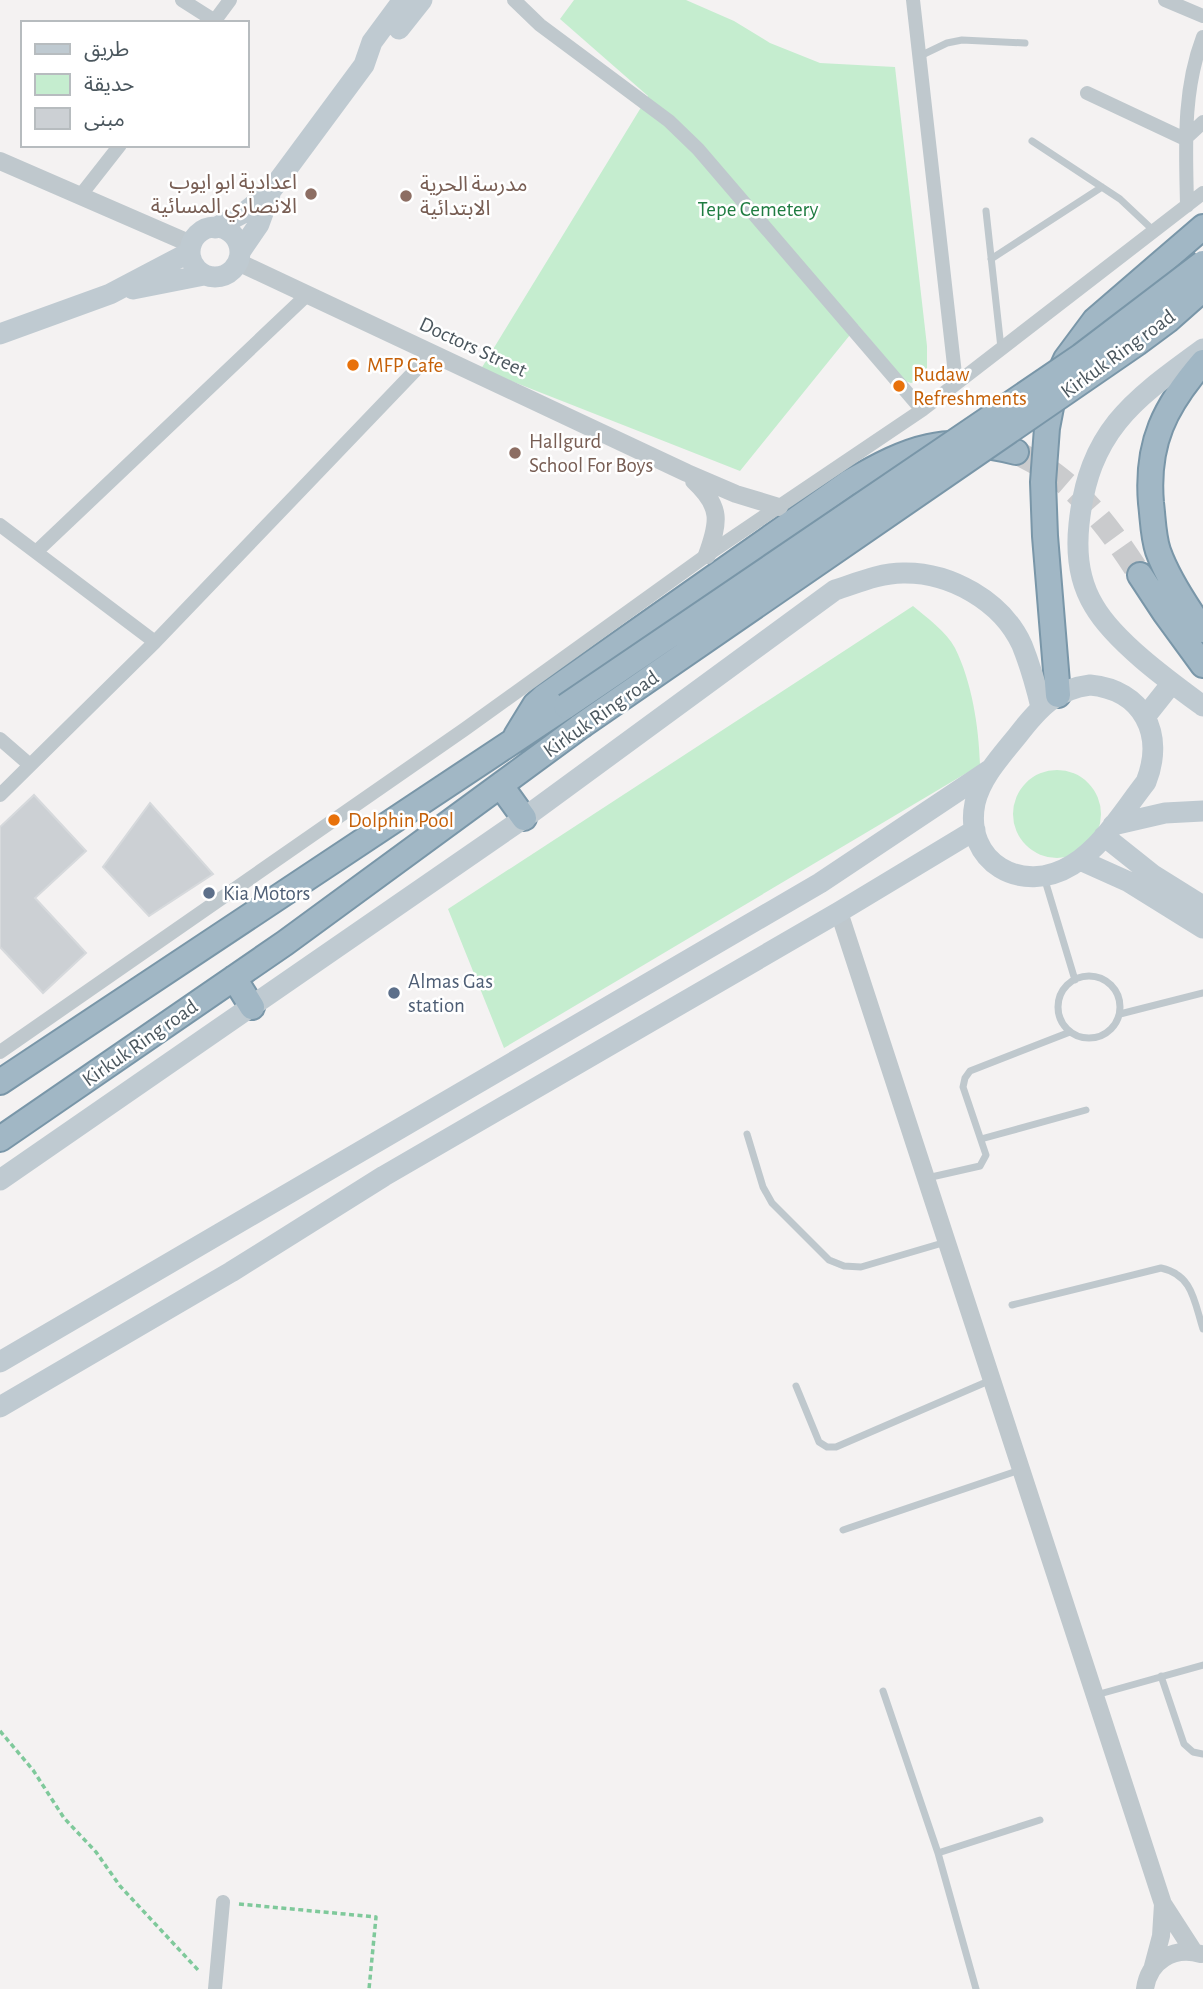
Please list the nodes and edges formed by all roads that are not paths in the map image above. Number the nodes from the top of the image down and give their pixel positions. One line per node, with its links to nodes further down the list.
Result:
1 (182, 0): 9 (street)
2 (230, 0): 10 (street)
3 (403, 0): 14 (main road)
4 (422, 0): 14 (main road)
5 (514, 0): 45 (street)
6 (913, 0): 13 (street)
7 (1165, 0): 8 (street)
8 (1203, 16)
9 (213, 21)
10 (215, 21)
11 (1203, 37): 17 (street)
12 (1026, 43): 13 (lane)
13 (919, 57): 44 (street)
14 (364, 65): 22 (main road)
15 (1087, 93): 17 (street)
16 (1203, 122): 17 (street)
17 (1185, 139): 25 (street)
18 (1032, 141): 21 (lane)
19 (118, 147): 24 (street)
20 (0, 161): 24 (street)
21 (1102, 187): 29 (lane); 33 (lane)
22 (271, 192): 27 (main road); 32 (main road)
23 (1203, 193): 25 (street)
24 (80, 197): 31 (street)
25 (1187, 206): 29 (street)
26 (986, 211): 33 (lane)
27 (215, 228): 31 (main road); 32 (main road)
28 (1203, 228): 57 (highway)
29 (1154, 231): 40 (street)
30 (1203, 239): 36 (highway)
31 (191, 248): 35 (main road); 37 (main road)
32 (239, 257): 35 (main road); 38 (street, Doctors Street)
33 (991, 258): 40 (lane)
34 (1203, 263): 61 (highway, Kirkuk Ring road, bridge)
35 (204, 275): 37 (main road)
36 (1203, 292): 64 (highway, Kirkuk Ring road, bridge)
37 (110, 294): 39 (main road)
38 (308, 294): 42 (street, Doctors Street); 50 (street)
39 (0, 334)
40 (1001, 349): 44 (street)
41 (1203, 349): 56 (main road)
42 (432, 353): 47 (street, Doctors Street); 54 (street)
43 (1203, 362): 53 (highway)
44 (956, 383): 45 (street)
45 (922, 410): 48 (street)
46 (1016, 452): 61 (highway)
47 (687, 473): 48 (street, Doctors Street); 51 (street, Doctors Street)
48 (779, 507): 51 (street)
49 (0, 525): 50 (street)
50 (36, 552): 54 (street)
51 (707, 555): 82 (street)
52 (1140, 575): 55 (highway)
53 (1203, 630)
54 (155, 642): 62 (street)
55 (1203, 665)
56 (1172, 682): 58 (main road); 59 (main road)
57 (1049, 701): 59 (main road); 63 (main road); 67 (main road)
58 (1203, 706)
59 (1145, 717): 69 (main road)
60 (0, 739): 62 (street)
61 (512, 743): 83 (highway, Kirkuk Ring road)
62 (30, 765): 65 (street)
63 (991, 769): 68 (main road); 72 (main road)
64 (501, 786): 67 (highway); 76 (highway, Kirkuk Ring road)
65 (0, 795)
66 (1203, 811): 69 (main road)
67 (524, 818): 79 (main road)
68 (975, 830): 71 (main road); 74 (main road)
69 (1108, 831): 70 (main road); 73 (main road)
70 (1080, 860): 71 (main road); 75 (main road)
71 (1044, 877): 77 (lane)
72 (820, 883): 74 (main road); 93 (main road)
73 (1199, 896)
74 (839, 912): 88 (street); 96 (main road)
75 (1203, 928)
76 (234, 978): 79 (highway); 86 (highway, Kirkuk Ring road)
77 (1075, 980): 80 (lane); 81 (lane)
78 (1203, 993): 80 (lane)
79 (252, 1007): 89 (main road)
80 (1120, 1014): 81 (lane)
81 (1070, 1032): 87 (lane)
82 (0, 1052)
83 (0, 1082)
84 (1086, 1110): 87 (lane)
85 (747, 1134): 90 (lane)
86 (0, 1139)
87 (981, 1139): 88 (lane)
88 (926, 1178): 90 (street)
89 (0, 1180)
90 (947, 1241): 94 (street)
91 (1012, 1305): 92 (lane)
92 (1203, 1329)
93 (0, 1362)
94 (992, 1380): 95 (lane); 97 (street)
95 (796, 1386)
96 (0, 1407)
97 (1021, 1469): 98 (lane); 102 (street)
98 (843, 1530)
99 (1203, 1665): 100 (lane)
100 (1161, 1676): 102 (lane); 103 (lane)
101 (883, 1691): 105 (lane)
102 (1095, 1695): 107 (street)
103 (1203, 1754)
104 (1040, 1819): 105 (lane)
105 (939, 1853): 111 (lane)
106 (223, 1902): 110 (street)
107 (1163, 1904): 108 (street); 109 (street)
108 (1198, 1953): 109 (street)
109 (1153, 1966): 112 (street)
110 (215, 1989)
111 (976, 1989)
112 (1145, 1989)

